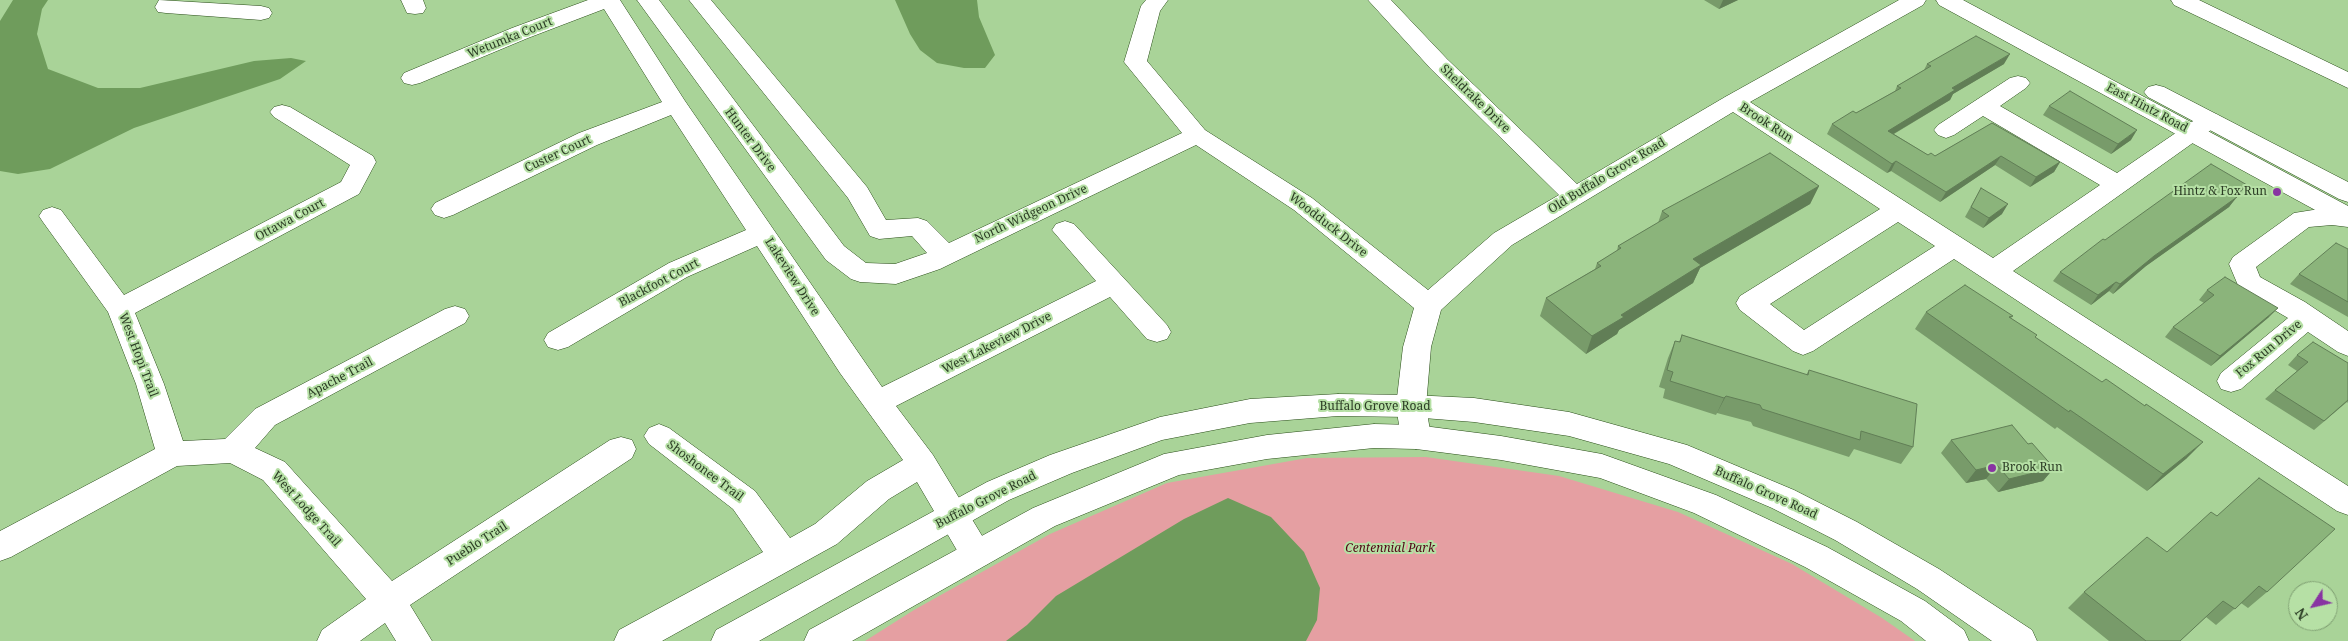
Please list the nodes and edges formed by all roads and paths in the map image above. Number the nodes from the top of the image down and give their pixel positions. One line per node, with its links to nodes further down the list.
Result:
1 (170, 0): 11 (street)
2 (608, 0): 12 (street, Wetumka Court); 16 (street, Lakeview Drive)
3 (648, 0): 36 (street, Hunter Drive)
4 (700, 0): 34 (street)
5 (1157, 0): 21 (street, Woodduck Drive)
6 (1379, 0): 25 (street, Sheldrake Drive)
7 (1915, 0): 15 (street, Old Buffalo Grove Road)
8 (1946, 0): 19 (street, East Hintz Road)
9 (1983, 0): 19 (street, East Hintz Road)
10 (2195, 2): 13 (street)
11 (261, 13)
12 (412, 78)
13 (2348, 82)
14 (2018, 83): 17 (street)
15 (1733, 102): 25 (street, Old Buffalo Grove Road); 27 (street, Brook Run)
16 (676, 105): 26 (street, Custer Court); 32 (street, Lakeview Drive)
17 (1983, 106): 20 (street); 22 (street)
18 (282, 112): 39 (street, Ottawa Court)
19 (2201, 126): 22 (street); 23 (street, East Hintz Road); 24 (street, East Hintz Road)
20 (1946, 130)
21 (1197, 136): 34 (street, North Widgeon Drive); 38 (street, Woodduck Drive)
22 (2119, 185): 35 (street)
23 (2295, 188): 29 (street, East Hintz Road); 30 (street)
24 (2348, 193)
25 (1574, 195): 38 (street, Old Buffalo Grove Road)
26 (444, 209)
27 (1899, 209): 33 (street, Brook Run); 33 (street)
28 (52, 216): 39 (street, West Hopi Trail)
29 (2348, 217): 30 (street)
30 (2302, 218): 41 (street, Fox Run Drive)
31 (1065, 230): 37 (street)
32 (763, 234): 43 (street, Blackfoot Court); 46 (street, Lakeview Drive)
33 (1954, 246): 35 (street, Brook Run)
34 (945, 255): 36 (street, North Widgeon Drive)
35 (1994, 271): 54 (street, Brook Run)
36 (860, 272)
37 (1115, 283): 42 (street); 46 (street, West Lakeview Drive)
38 (1429, 305): 47 (street)
39 (120, 309): 52 (street, West Hopi Trail)
40 (455, 316): 51 (street, Apache Trail)
41 (2307, 317): 44 (street, Fox Run Drive); 45 (street, Fox Run Drive)
42 (1158, 332)
43 (558, 340)
44 (2348, 345)
45 (2231, 381)
46 (879, 402): 53 (street, Lakeview Drive)
47 (1411, 406): 49 (street); 55 (street, Buffalo Grove Road); 66 (street, Buffalo Grove Road)
48 (659, 436): 58 (street, Shoshonee Trail)
49 (1416, 437): 57 (street); 65 (street)
50 (621, 449): 59 (street, Pueblo Trail)
51 (233, 451): 52 (street, West Lodge Trail); 59 (street, West Lodge Trail)
52 (172, 454): 56 (street, West Lodge Trail)
53 (922, 464): 55 (street, Lakeview Drive); 58 (street)
54 (2348, 502)
55 (952, 516): 57 (street, Lakeview Drive); 63 (street, Buffalo Grove Road)
56 (0, 548)
57 (976, 554): 64 (street)
58 (785, 557): 62 (street)
59 (389, 602): 60 (street, Pueblo Trail); 61 (street, West Lodge Trail)
60 (334, 641)
61 (415, 641)
62 (631, 641)
63 (728, 641)
64 (821, 641)
65 (1952, 641)
66 (2020, 641)

